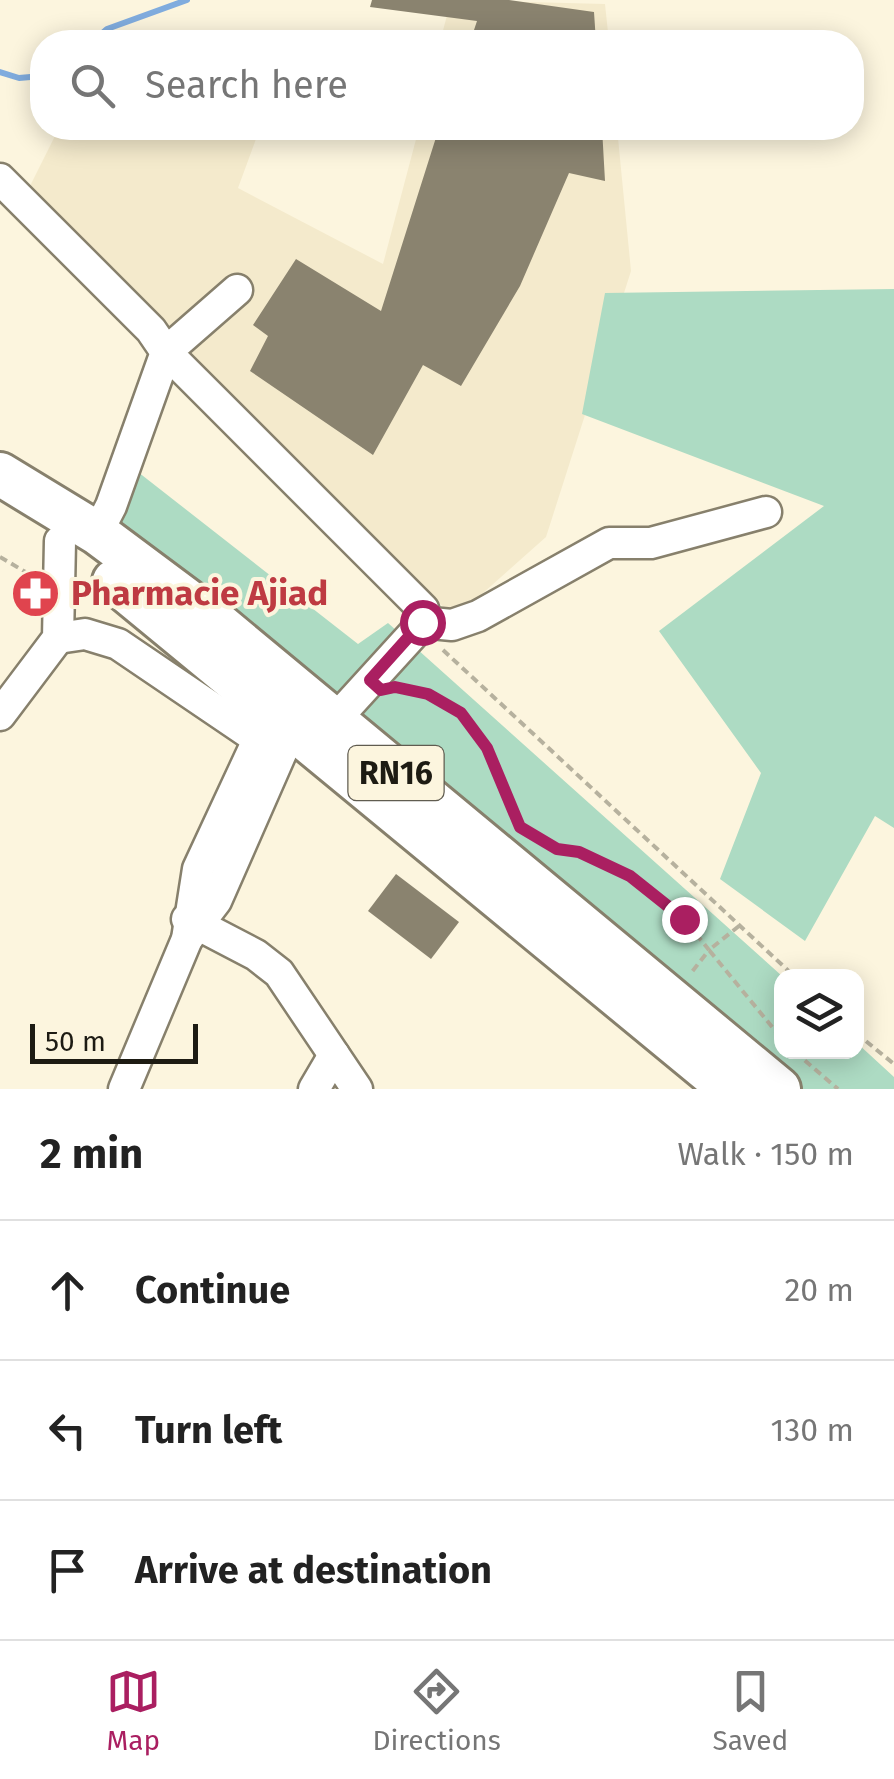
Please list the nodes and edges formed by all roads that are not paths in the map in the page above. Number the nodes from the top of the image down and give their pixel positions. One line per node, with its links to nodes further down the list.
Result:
1 (0, 179): 3 (street)
2 (237, 290): 3 (street)
3 (166, 352): 7 (street); 8 (street)
4 (0, 474): 7 (highway, RN16)
5 (0, 508): 7 (highway, RN16)
6 (766, 512): 8 (street)
7 (78, 537): 9 (street); 11 (highway, RN16); 11 (highway, RN16)
8 (420, 624): 11 (street)
9 (58, 638): 10 (street); 11 (street)
10 (2, 709)
11 (287, 730): 12 (street); 17 (highway, RN16); 18 (highway, RN16)
12 (192, 928): 13 (street); 14 (street)
13 (334, 1056): 15 (street); 16 (street)
14 (124, 1089)
15 (314, 1089)
16 (357, 1089)
17 (730, 1089)
18 (779, 1089)

